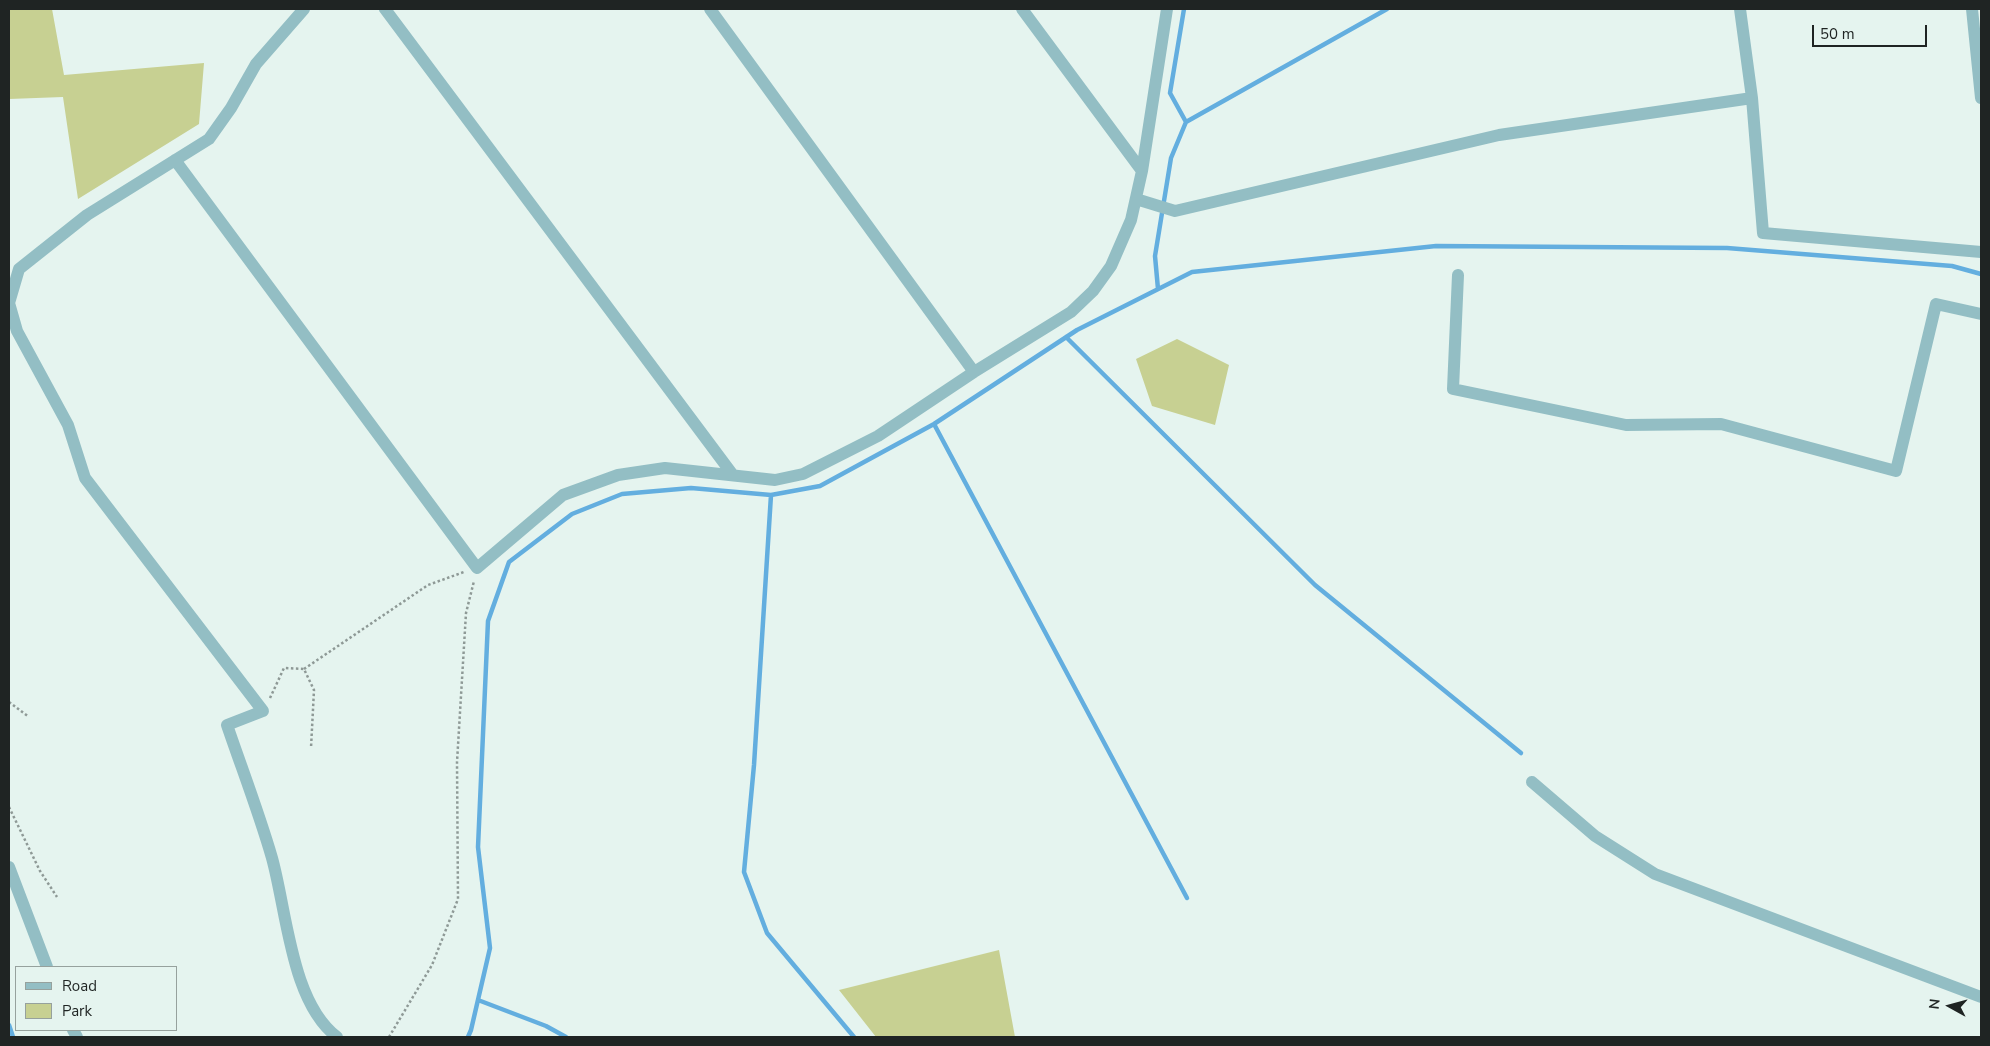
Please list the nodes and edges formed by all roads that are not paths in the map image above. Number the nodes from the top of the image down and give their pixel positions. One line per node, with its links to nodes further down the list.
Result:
1 (304, 9): 10 (street)
2 (385, 9): 17 (street)
3 (710, 9): 16 (street)
4 (1022, 9): 11 (street)
5 (1168, 9): 11 (street)
6 (1740, 9): 8 (street)
7 (1972, 9): 9 (street)
8 (1752, 98): 12 (street); 13 (street)
9 (1981, 98)
10 (175, 160): 17 (street); 22 (street)
11 (1142, 171): 12 (street)
12 (1136, 199): 16 (street)
13 (1981, 252)
14 (1458, 274): 15 (street)
15 (1981, 314)
16 (974, 372): 17 (street)
17 (733, 475)
18 (1532, 782): 21 (street)
19 (9, 867): 20 (street)
20 (47, 966)
21 (1981, 997)
22 (337, 1037)

